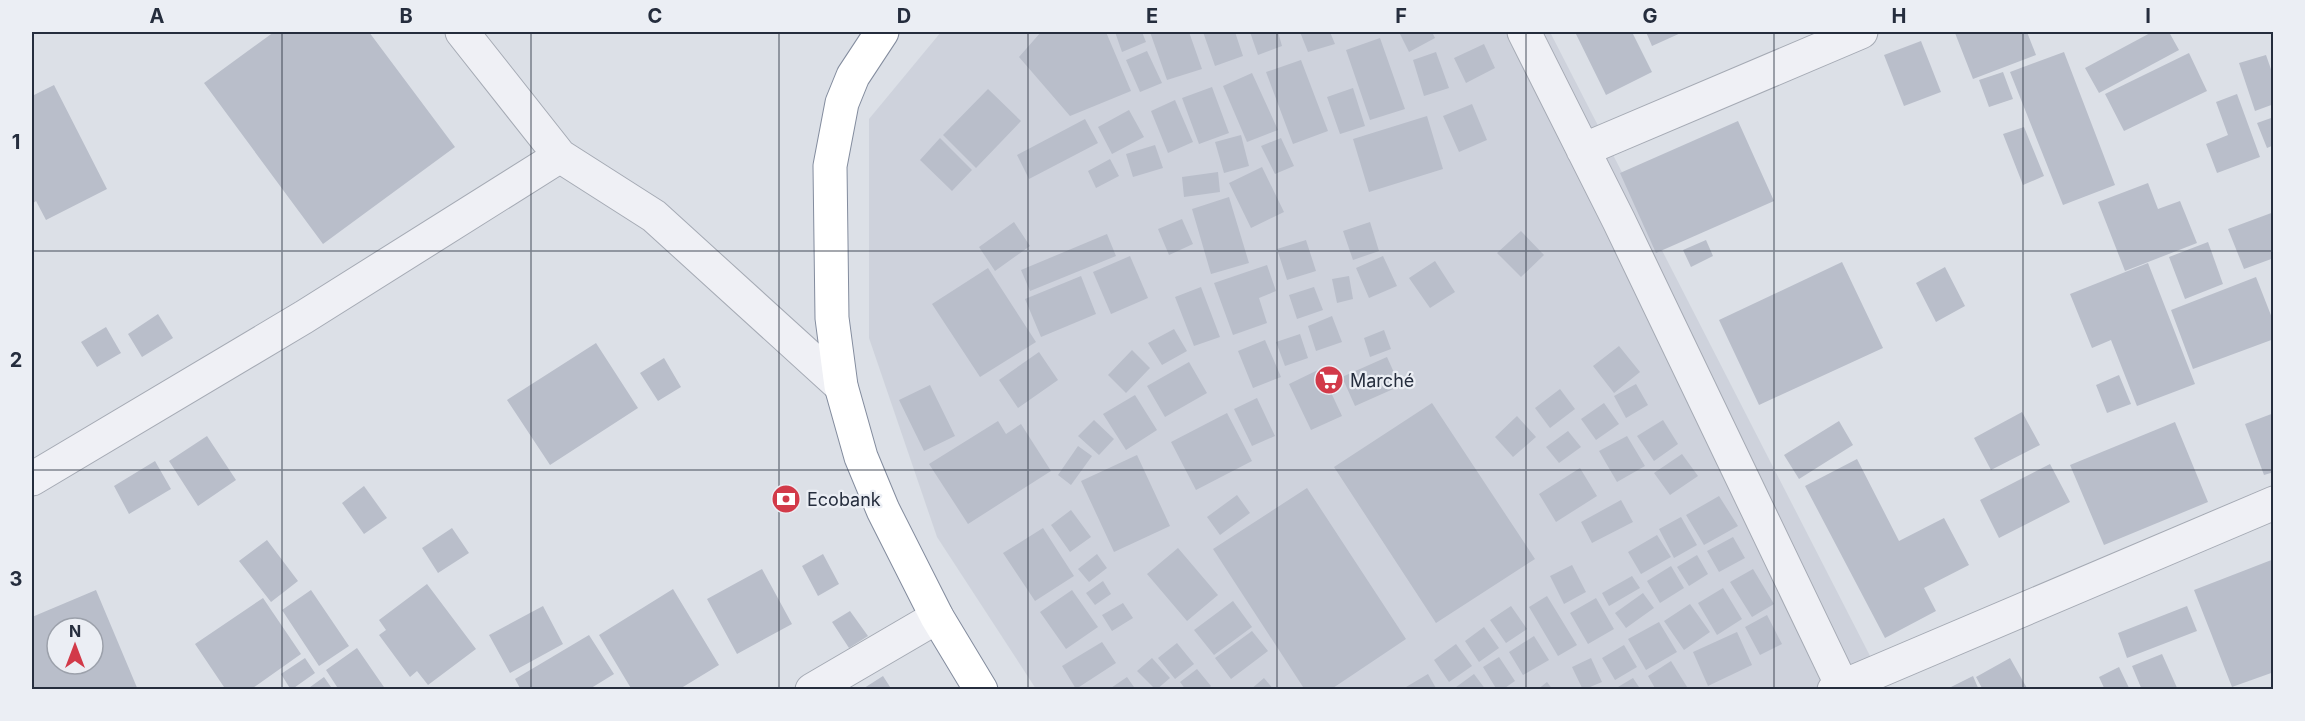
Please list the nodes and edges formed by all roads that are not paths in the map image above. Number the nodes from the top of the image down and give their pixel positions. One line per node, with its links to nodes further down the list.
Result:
1 (462, 32): 6 (street)
2 (882, 32): 7 (highway)
3 (1524, 32): 5 (street)
4 (1861, 32): 5 (street)
5 (1583, 150): 11 (street)
6 (560, 156): 7 (street); 8 (street)
7 (841, 386): 10 (highway)
8 (32, 479)
9 (2274, 503): 11 (street)
10 (937, 617): 12 (street); 13 (highway)
11 (1840, 688)
12 (812, 690)
13 (981, 690)

